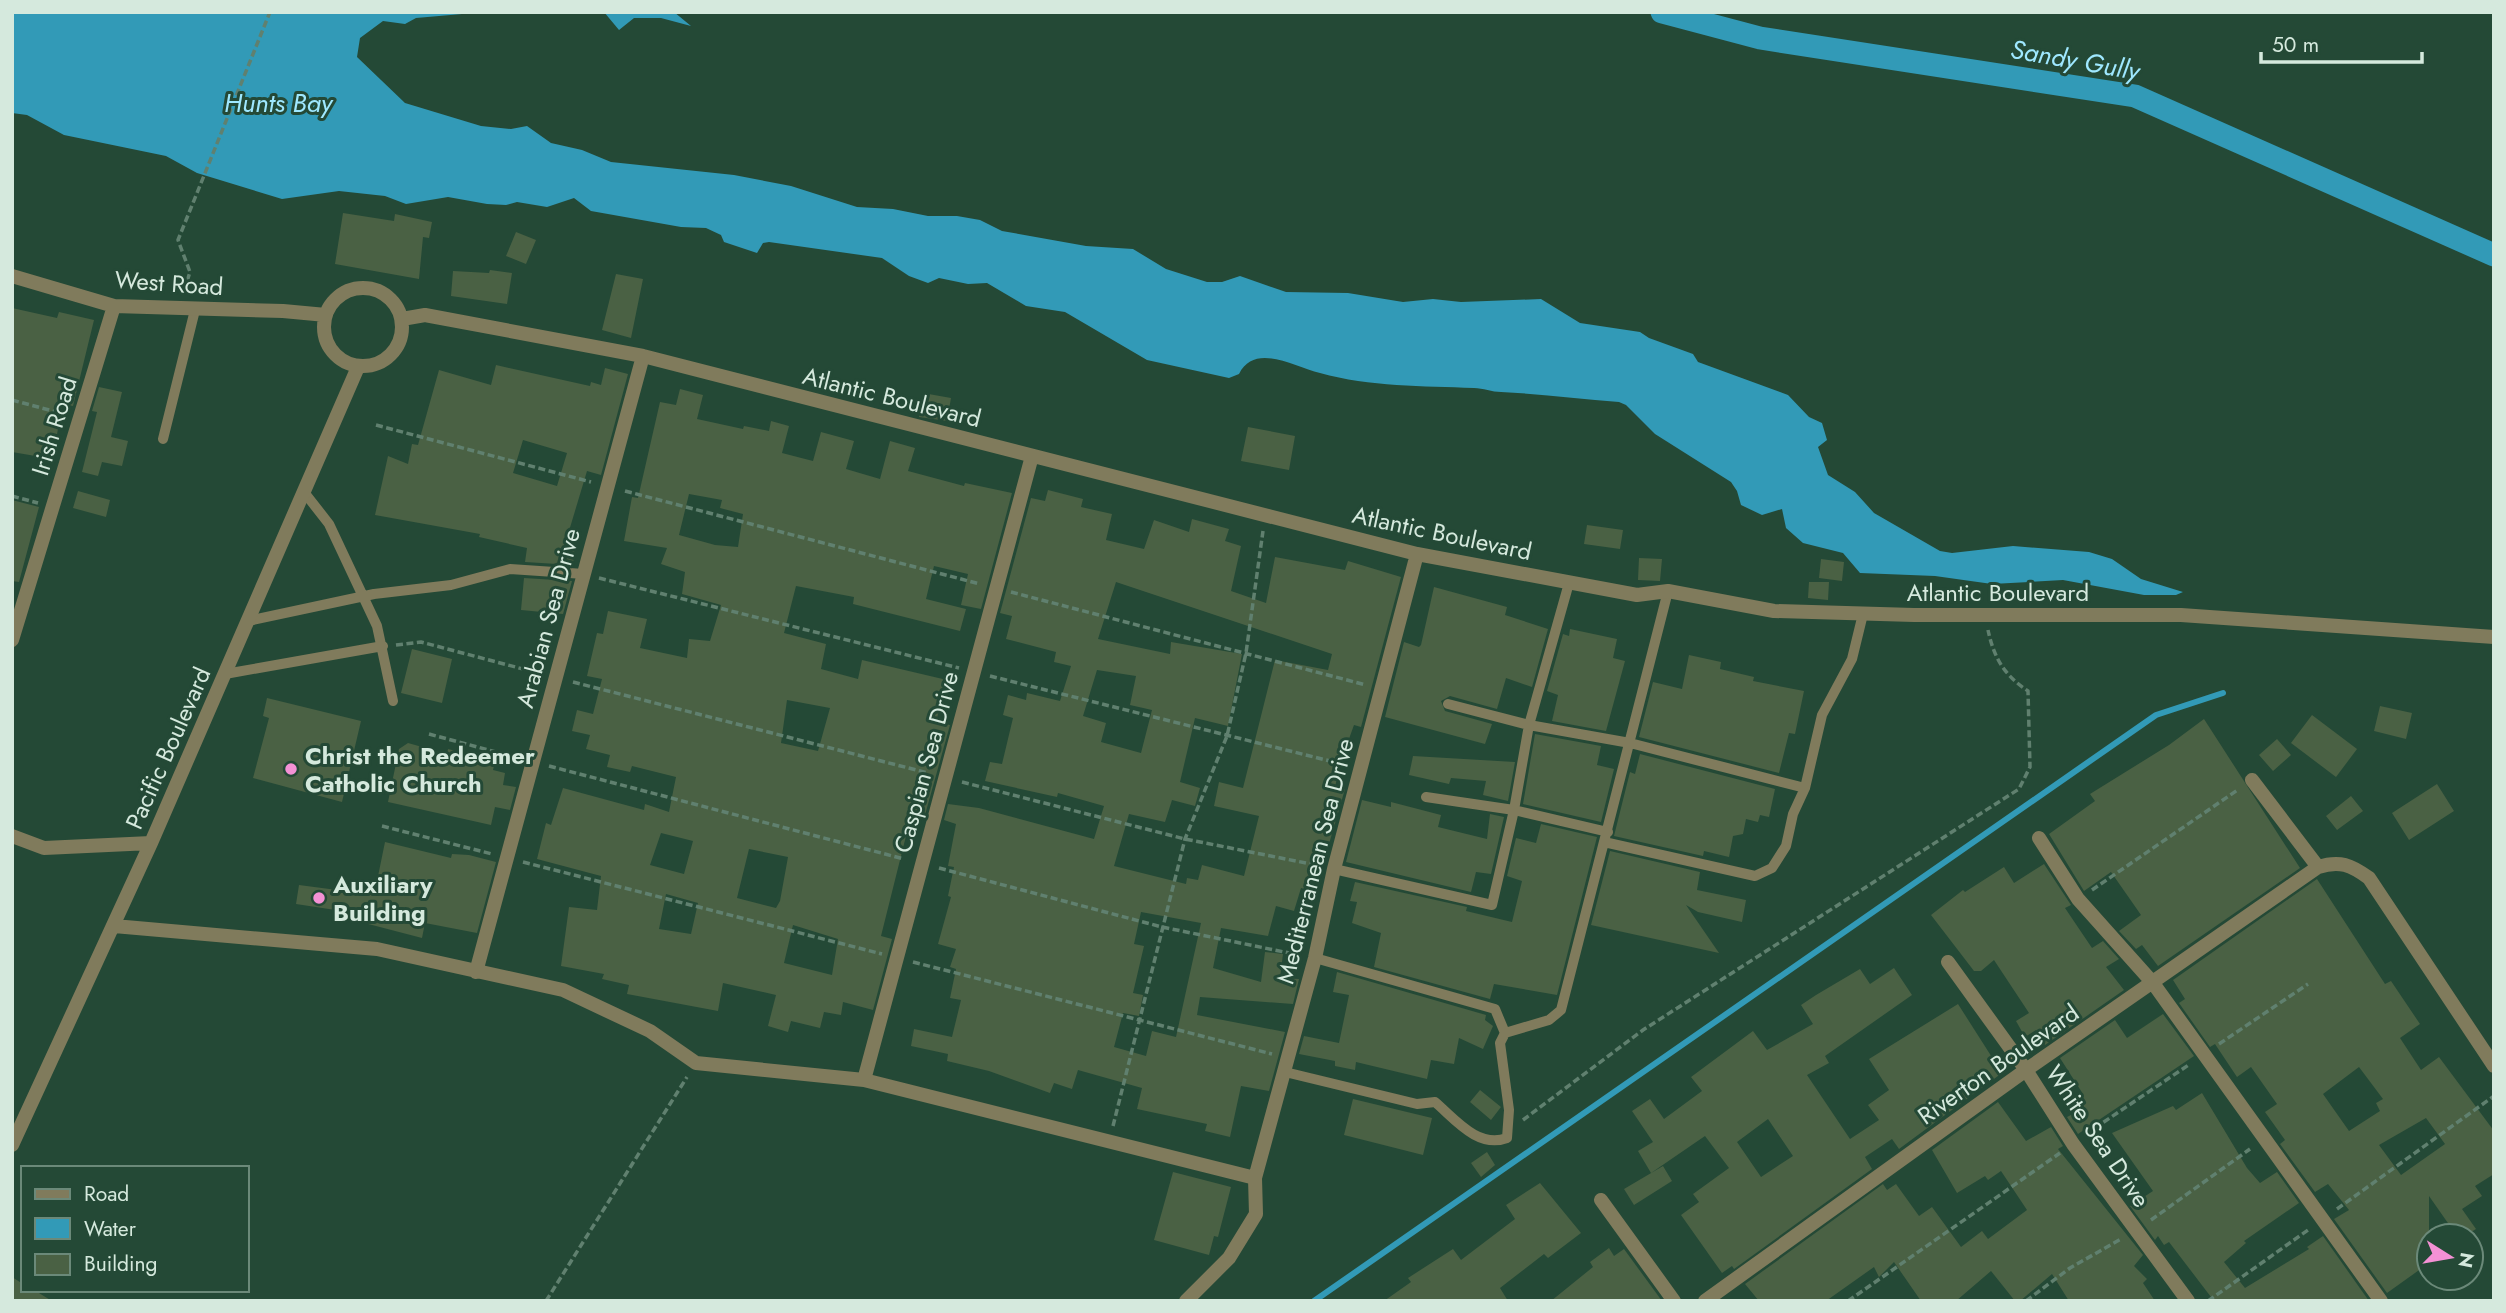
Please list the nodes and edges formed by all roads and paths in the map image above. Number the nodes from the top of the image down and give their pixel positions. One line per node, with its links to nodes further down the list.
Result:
1 (270, 12): 4 (path)
2 (12, 276): 3 (street, West Road)
3 (114, 306): 4 (street, West Road); 11 (street, Irish Road)
4 (177, 310): 5 (street, West Road)
5 (195, 310): 6 (street, West Road); 13 (lane)
6 (326, 315): 7 (street); 9 (street)
7 (402, 319): 8 (street, Atlantic Boulevard); 9 (street)
8 (643, 356): 14 (street, Atlantic Boulevard); 15 (street, Arabian Sea Drive)
9 (358, 366): 16 (street, Pacific Boulevard)
10 (12, 400): 11 (path)
11 (80, 418): 18 (street, Irish Road)
12 (376, 425): 15 (path)
13 (163, 439)
14 (1032, 456): 19 (street, Atlantic Boulevard); 23 (street, Caspian Sea Drive)
15 (608, 486): 21 (street, Arabian Sea Drive); 23 (path)
16 (304, 492): 25 (lane); 28 (street, Pacific Boulevard)
17 (12, 496): 18 (path)
18 (54, 508): 30 (street, Irish Road)
19 (1266, 515): 20 (street, Atlantic Boulevard); 32 (path)
20 (1417, 554): 22 (street, Atlantic Boulevard); 35 (street, Mediterranean Sea Drive)
21 (584, 574): 25 (lane); 34 (street, Arabian Sea Drive)
22 (1569, 583): 24 (street, Atlantic Boulevard); 38 (lane)
23 (997, 588): 32 (path); 42 (street, Caspian Sea Drive)
24 (1668, 591): 26 (street, Atlantic Boulevard); 40 (lane)
25 (364, 596): 28 (lane); 31 (lane)
26 (1863, 614): 27 (street, Atlantic Boulevard); 44 (lane)
27 (1985, 615): 29 (street, Atlantic Boulevard); 73 (path)
28 (248, 621): 33 (street, Pacific Boulevard)
29 (2494, 637)
30 (12, 640)
31 (383, 646): 33 (lane); 34 (path); 36 (lane)
32 (1247, 653): 35 (path); 51 (path)
33 (225, 674): 52 (street, Pacific Boulevard)
34 (556, 677): 41 (street, Arabian Sea Drive); 42 (path)
35 (1382, 690): 56 (street, Mediterranean Sea Drive)
36 (393, 701)
37 (1448, 704): 38 (lane)
38 (1529, 725): 40 (lane); 46 (lane)
39 (429, 734): 41 (path)
40 (1630, 743): 44 (lane); 49 (lane)
41 (533, 762): 53 (street, Arabian Sea Drive); 54 (path)
42 (945, 778): 51 (path); 54 (street, Caspian Sea Drive)
43 (2252, 780): 55 (street); 57 (path)
44 (1805, 788): 49 (lane)
45 (1426, 797): 46 (lane)
46 (1514, 810): 49 (lane); 56 (lane)
47 (382, 826): 53 (path)
48 (12, 836): 52 (street)
49 (1606, 837): 66 (lane)
50 (2039, 838): 57 (street)
51 (1185, 839): 56 (path); 59 (path)
52 (151, 843): 58 (street, Pacific Boulevard)
53 (507, 858): 60 (path); 63 (street, Arabian Sea Drive)
54 (922, 864): 59 (path); 60 (street, Caspian Sea Drive)
55 (2318, 867): 64 (street, Riverton Boulevard); 69 (street)
56 (1334, 869): 61 (street, Mediterranean Sea Drive)
57 (2078, 899): 64 (street)
58 (114, 926): 63 (street); 75 (street, Pacific Boulevard)
59 (1162, 927): 61 (path); 65 (path)
60 (897, 957): 65 (path); 71 (street, Caspian Sea Drive)
61 (1315, 958): 66 (lane); 68 (street, Mediterranean Sea Drive)
62 (1948, 962): 70 (street, White Sea Drive)
63 (476, 972): 67 (street)
64 (2153, 984): 70 (street, Riverton Boulevard); 78 (street)
65 (1139, 1020): 68 (path); 74 (path)
66 (1505, 1033): 73 (lane)
67 (696, 1063): 71 (street); 79 (path)
68 (1285, 1065): 73 (lane); 76 (street, Mediterranean Sea Drive)
69 (2494, 1066)
70 (2026, 1070): 82 (street, Riverton Boulevard); 83 (street, White Sea Drive)
71 (864, 1080): 74 (street)
72 (2494, 1096): 78 (path)
73 (1508, 1132)
74 (1109, 1142): 76 (street)
75 (12, 1144)
76 (1255, 1178): 80 (street, Mediterranean Sea Drive)
77 (1601, 1200): 81 (street)
78 (2324, 1219): 84 (path); 85 (street)
79 (547, 1301)
80 (1186, 1301)
81 (1674, 1301)
82 (1705, 1301)
83 (2188, 1301)
84 (2208, 1301)
85 (2381, 1301)

